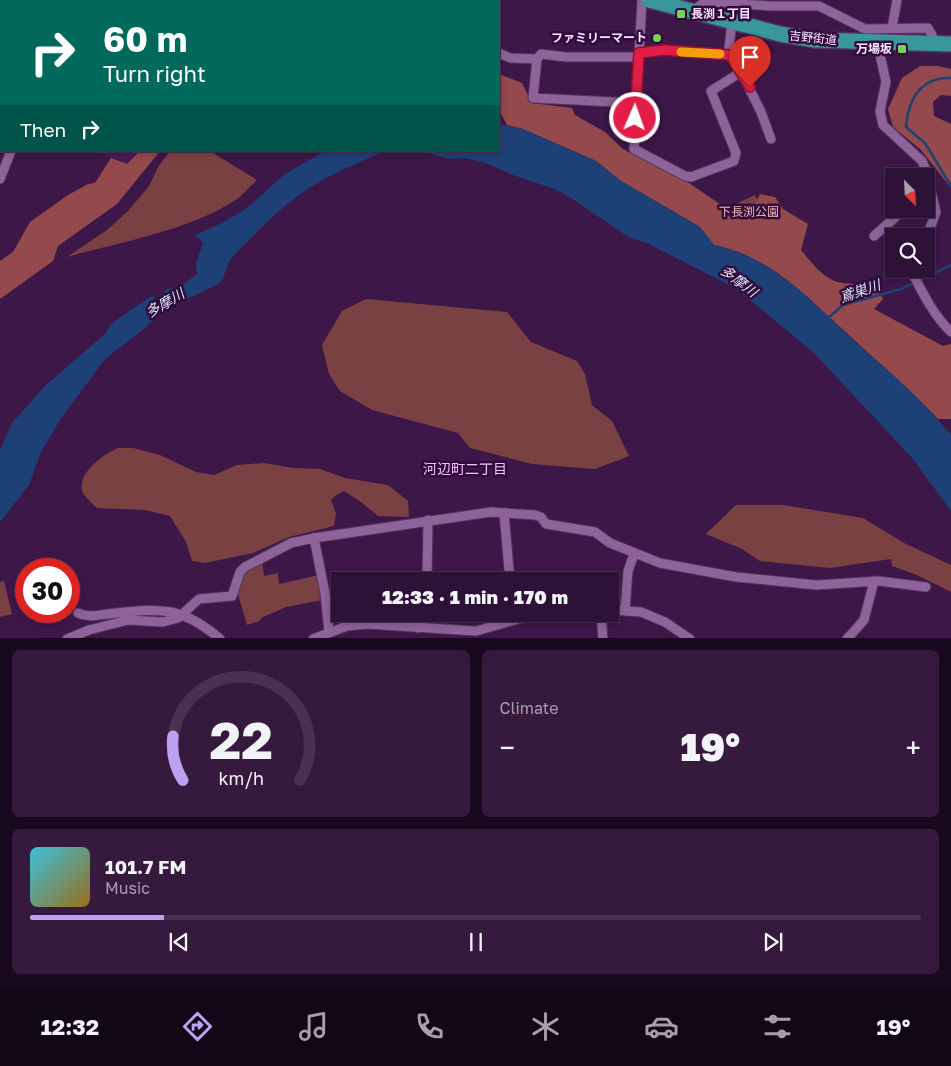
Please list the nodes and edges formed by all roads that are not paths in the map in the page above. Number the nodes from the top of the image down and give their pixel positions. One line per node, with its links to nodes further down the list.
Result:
1 (642, 0): 12 (street)
2 (649, 0): 5 (highway, 吉野街道)
3 (897, 0): 7 (street)
4 (819, 3): 5 (street); 7 (street)
5 (691, 12): 6 (highway, 吉野街道)
6 (732, 22): 8 (highway, 吉野街道); 13 (street)
7 (892, 28): 9 (street)
8 (878, 41): 9 (highway, 吉野街道); 19 (street)
9 (934, 43): 10 (highway, 吉野街道)
10 (951, 44)
11 (500, 53): 14 (street)
12 (638, 55): 13 (street); 14 (street); 16 (street)
13 (730, 55): 15 (street)
14 (537, 59): 16 (street)
15 (741, 72): 16 (street); 17 (street)
16 (635, 103)
17 (771, 139)
18 (7, 155): 20 (street)
19 (923, 168)
20 (0, 179)
21 (895, 218): 22 (street)
22 (874, 236)
23 (916, 278): 24 (street)
24 (951, 332)
25 (504, 513): 26 (street); 28 (street); 30 (street)
26 (428, 520): 27 (street); 29 (street)
27 (314, 538): 36 (street); 41 (street)
28 (634, 554): 31 (street); 34 (street)
29 (428, 572)
30 (509, 572)
31 (874, 581): 32 (street); 47 (street)
32 (926, 587)
33 (619, 610): 34 (street)
34 (625, 610): 46 (street)
35 (80, 614): 36 (street)
36 (185, 614): 42 (street); 43 (street)
37 (418, 622): 40 (street)
38 (498, 622): 40 (street)
39 (602, 622): 45 (street)
40 (418, 628): 41 (street)
41 (329, 632): 44 (street)
42 (67, 638)
43 (220, 638)
44 (313, 638)
45 (603, 638)
46 (690, 638)
47 (847, 638)

